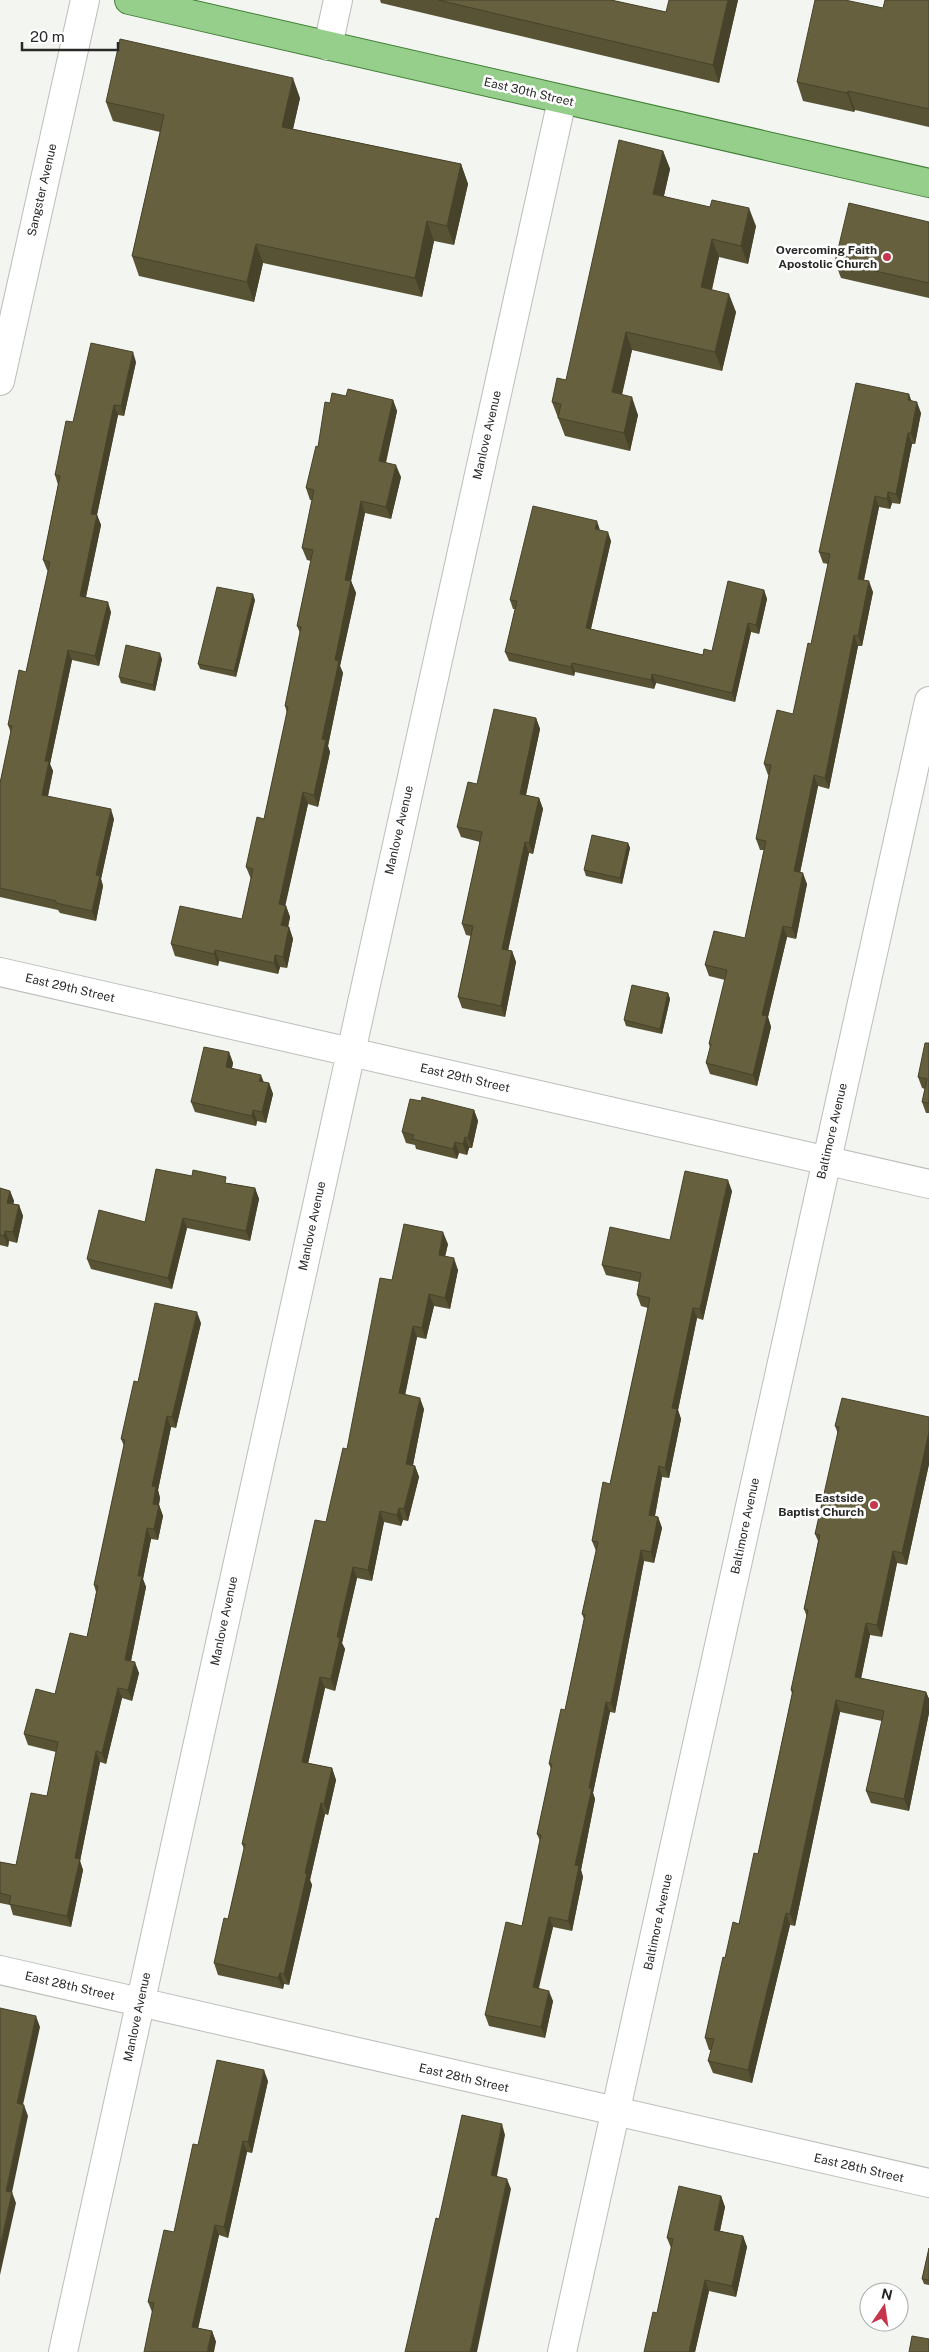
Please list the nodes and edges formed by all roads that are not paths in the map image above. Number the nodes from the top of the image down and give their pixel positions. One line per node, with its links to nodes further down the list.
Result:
1 (85, 0): 7 (street, Sangster Avenue)
2 (129, 0): 4 (main road, East 30th Street)
3 (338, 0): 4 (street)
4 (328, 46): 5 (main road, East 30th Street)
5 (562, 100): 6 (main road, East 30th Street); 10 (street, Manlove Avenue)
6 (929, 183)
7 (0, 381)
8 (929, 701): 11 (street, Baltimore Avenue)
9 (0, 972): 10 (street, East 29th Street)
10 (351, 1051): 11 (street, East 29th Street); 14 (street, Manlove Avenue)
11 (826, 1161): 12 (street, East 29th Street); 15 (street, Baltimore Avenue)
12 (929, 1184)
13 (0, 1970): 14 (street, East 28th Street)
14 (140, 2003): 15 (street, East 28th Street); 17 (street, Manlove Avenue)
15 (616, 2113): 16 (street, East 28th Street); 18 (street, Baltimore Avenue)
16 (929, 2184)
17 (63, 2352)
18 (562, 2352)

